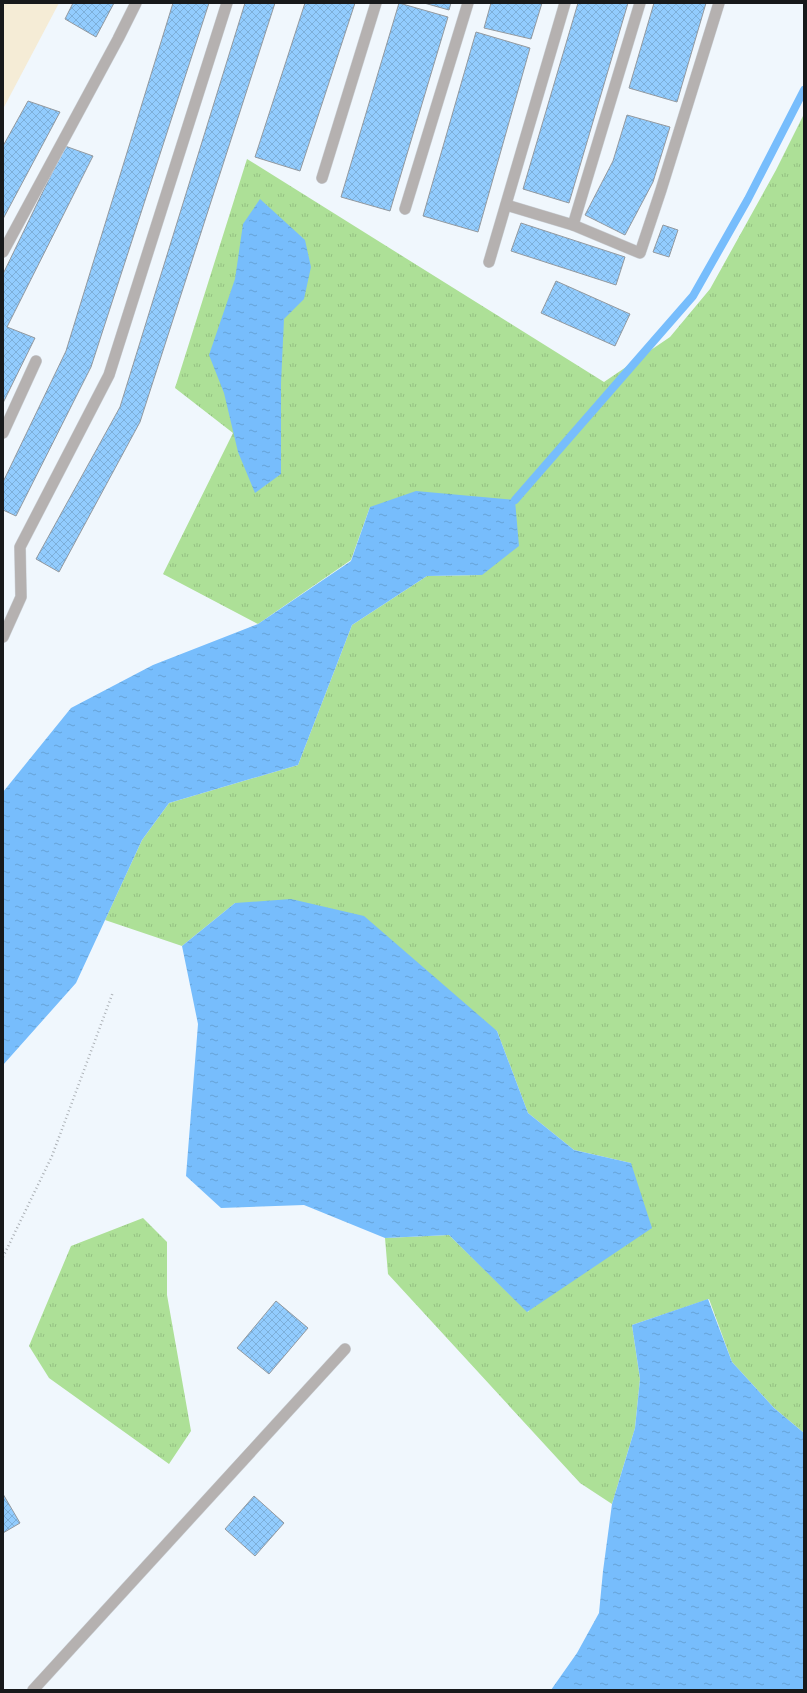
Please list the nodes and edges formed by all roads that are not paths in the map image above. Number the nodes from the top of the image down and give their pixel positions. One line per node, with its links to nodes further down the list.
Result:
1 (136, 3): 12 (lane)
2 (227, 3): 16 (lane)
3 (376, 3): 8 (lane)
4 (468, 3): 10 (lane)
5 (565, 3): 9 (lane)
6 (640, 3): 11 (lane)
7 (719, 3): 11 (lane)
8 (322, 178)
9 (506, 205): 11 (lane); 13 (lane)
10 (405, 209)
11 (573, 225)
12 (3, 252)
13 (489, 262)
14 (36, 361): 15 (lane)
15 (3, 433)
16 (3, 637)
17 (345, 1349): 18 (lane)
18 (33, 1690)

